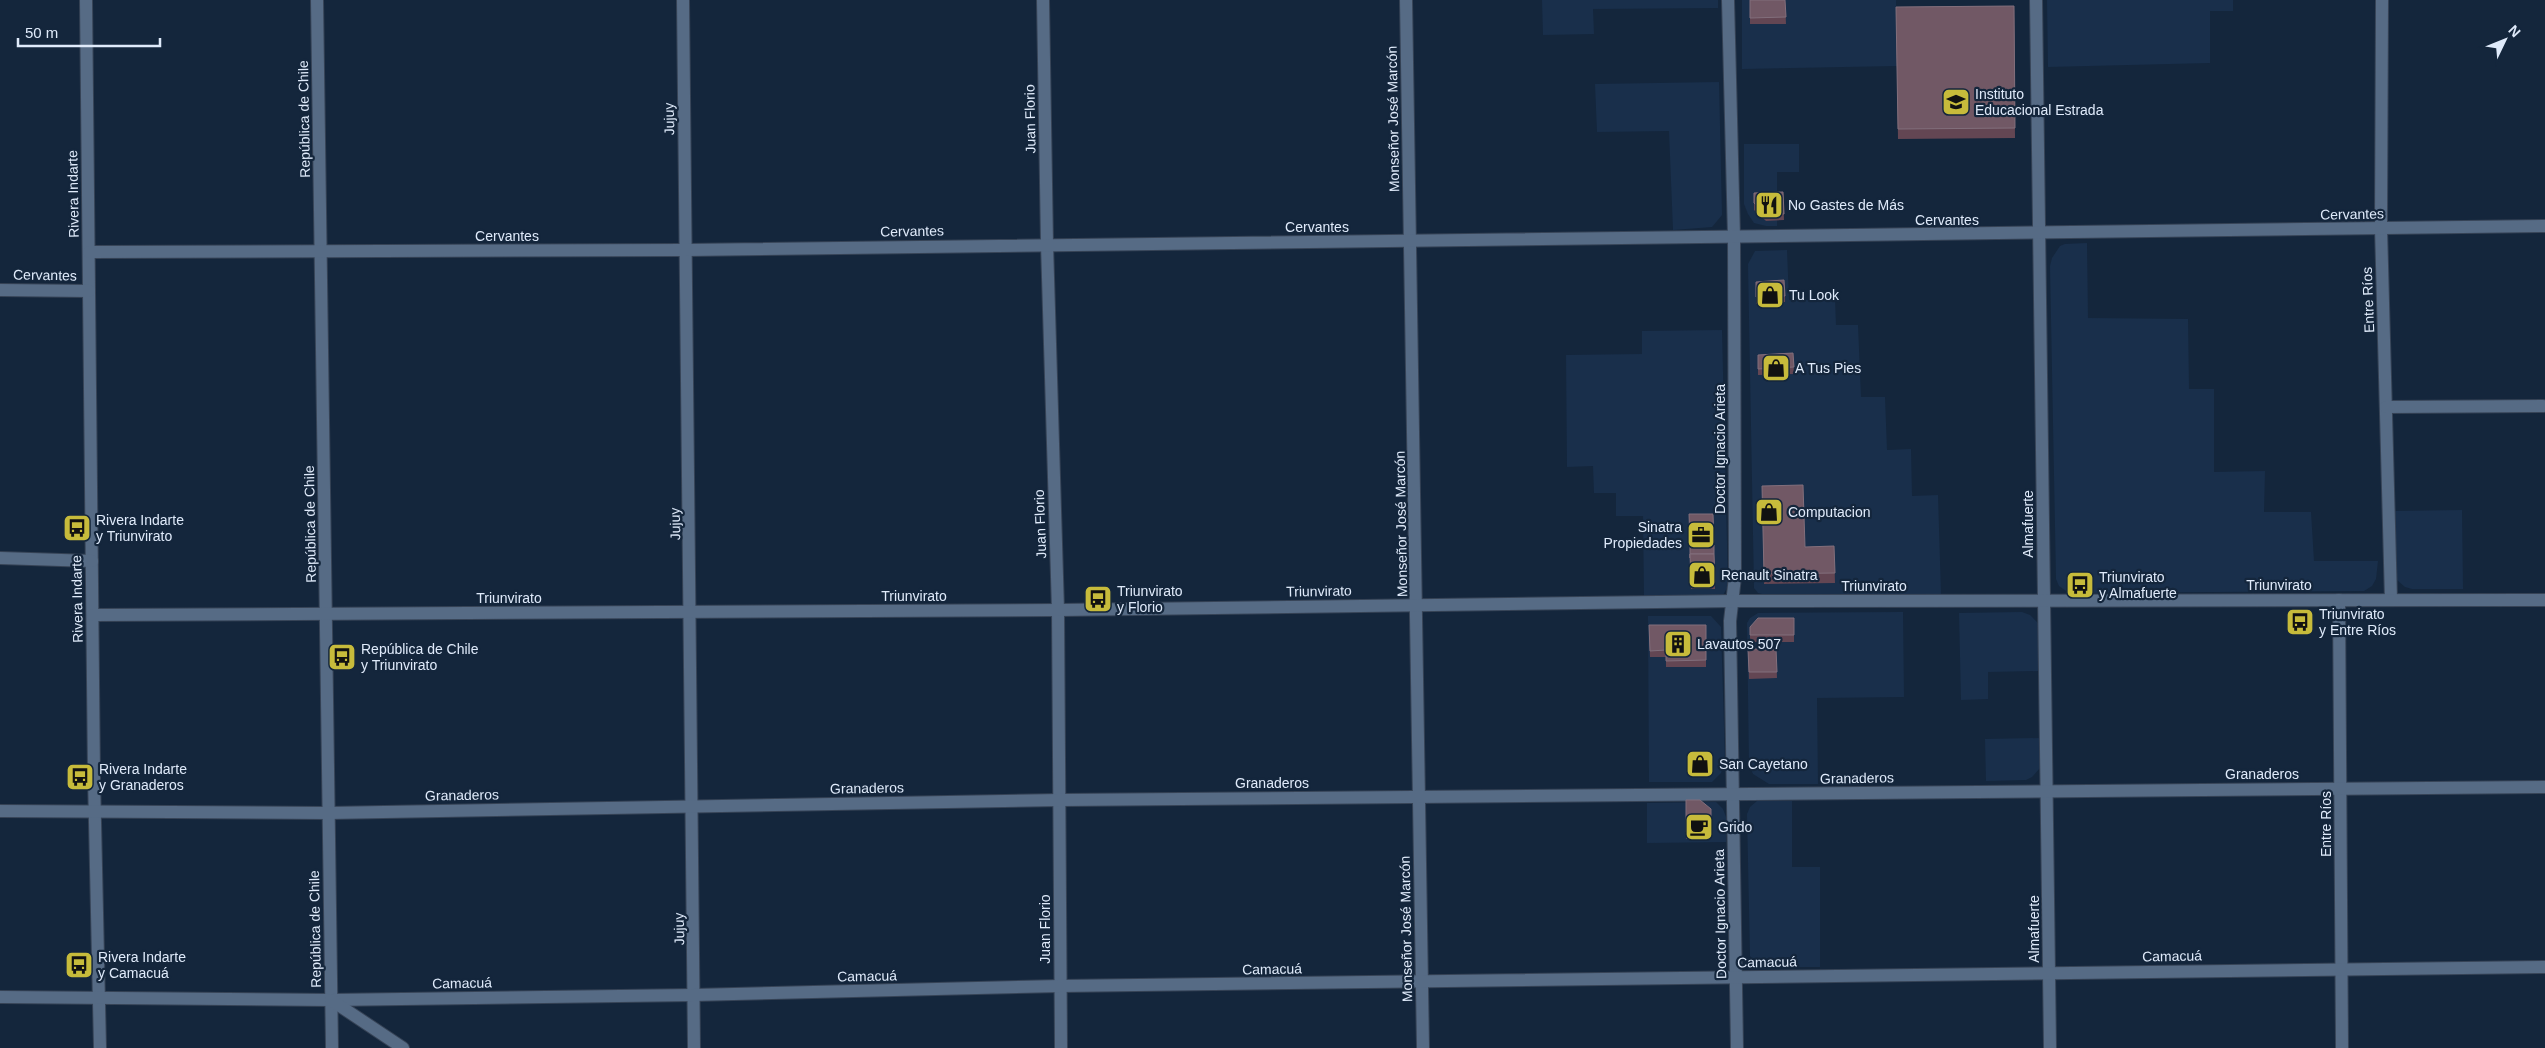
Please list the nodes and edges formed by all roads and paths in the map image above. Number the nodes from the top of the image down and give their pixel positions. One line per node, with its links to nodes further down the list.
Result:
1 (86, 0): 17 (street, Rivera Indarte)
2 (317, 0): 16 (street, República de Chile)
3 (683, 0): 15 (street, Jujuy)
4 (1043, 0): 14 (street, Juan Florio)
5 (1406, 0): 13 (street, Monseñor José Marcón)
6 (1728, 0): 12 (street, Doctor Ignacio Arieta)
7 (2036, 0): 11 (street, Almafuerte)
8 (2382, 0): 10 (street, Entre Ríos)
9 (2545, 226): 10 (street, Cervantes)
10 (2381, 228): 11 (street, Cervantes); 21 (street, Entre Ríos)
11 (2041, 234): 12 (street, Cervantes); 24 (street, Almafuerte)
12 (1734, 237): 13 (street, Cervantes); 28 (street, Doctor Ignacio Arieta)
13 (1410, 241): 14 (street, Cervantes); 29 (street, Monseñor José Marcón)
14 (1047, 244): 15 (street, Cervantes); 30 (street, Juan Florio)
15 (686, 250): 16 (street, Cervantes); 31 (street, Jujuy)
16 (321, 251): 17 (street, Cervantes); 32 (street, República de Chile)
17 (89, 252): 19 (street, Rivera Indarte)
18 (0, 290): 19 (street, Cervantes)
19 (89, 291): 23 (street, Rivera Indarte)
20 (2543, 406): 21 (street)
21 (2386, 407): 26 (street, Entre Ríos)
22 (0, 558): 23 (street)
23 (92, 561): 33 (street, Rivera Indarte)
24 (2044, 600): 25 (street, Triunvirato); 28 (street, Triunvirato); 36 (street, Almafuerte)
25 (2339, 600): 26 (street, Triunvirato); 35 (street, Entre Ríos)
26 (2391, 600): 27 (street, Triunvirato)
27 (2545, 600)
28 (1734, 601): 29 (street, Triunvirato); 37 (street, Doctor Ignacio Arieta)
29 (1417, 605): 30 (street, Triunvirato); 38 (street, Monseñor José Marcón)
30 (1058, 610): 31 (street, Triunvirato); 39 (street, Juan Florio)
31 (691, 612): 32 (street, Triunvirato); 40 (street, Jujuy)
32 (326, 613): 33 (street, Triunvirato); 43 (street, República de Chile)
33 (93, 615): 42 (street, Rivera Indarte)
34 (2545, 787): 35 (street, Granaderos)
35 (2341, 789): 36 (street, Granaderos); 45 (street, Entre Ríos)
36 (2048, 790): 37 (street, Granaderos); 46 (street, Almafuerte)
37 (1733, 795): 38 (street, Granaderos); 47 (street, Doctor Ignacio Arieta)
38 (1419, 798): 39 (street, Granaderos); 48 (street, Monseñor José Marcón)
39 (1060, 800): 40 (street, Granaderos); 49 (street, Juan Florio)
40 (692, 806): 43 (street, Granaderos); 50 (street, Jujuy)
41 (0, 811): 42 (street, Granaderos)
42 (95, 812): 43 (street, Granaderos); 52 (street, Rivera Indarte)
43 (328, 813): 53 (street, República de Chile)
44 (2545, 967): 45 (street, Camacuá)
45 (2342, 969): 46 (street, Camacuá); 62 (street, Entre Ríos)
46 (2049, 972): 47 (street, Camacuá); 61 (street, Almafuerte)
47 (1736, 978): 48 (street, Camacuá); 60 (street, Doctor Ignacio Arieta)
48 (1422, 983): 49 (street, Camacuá); 59 (street, Monseñor José Marcón)
49 (1060, 986): 50 (street, Camacuá); 58 (street, Juan Florio)
50 (694, 995): 53 (street, Camacuá); 57 (street, Jujuy)
51 (0, 997): 52 (street, Camacuá)
52 (99, 999): 53 (street, Camacuá); 54 (street, Rivera Indarte)
53 (331, 1000): 55 (street, República de Chile); 56 (street)
54 (100, 1048)
55 (332, 1048)
56 (403, 1048)
57 (694, 1048)
58 (1061, 1048)
59 (1423, 1048)
60 (1737, 1048)
61 (2050, 1048)
62 (2342, 1048)

